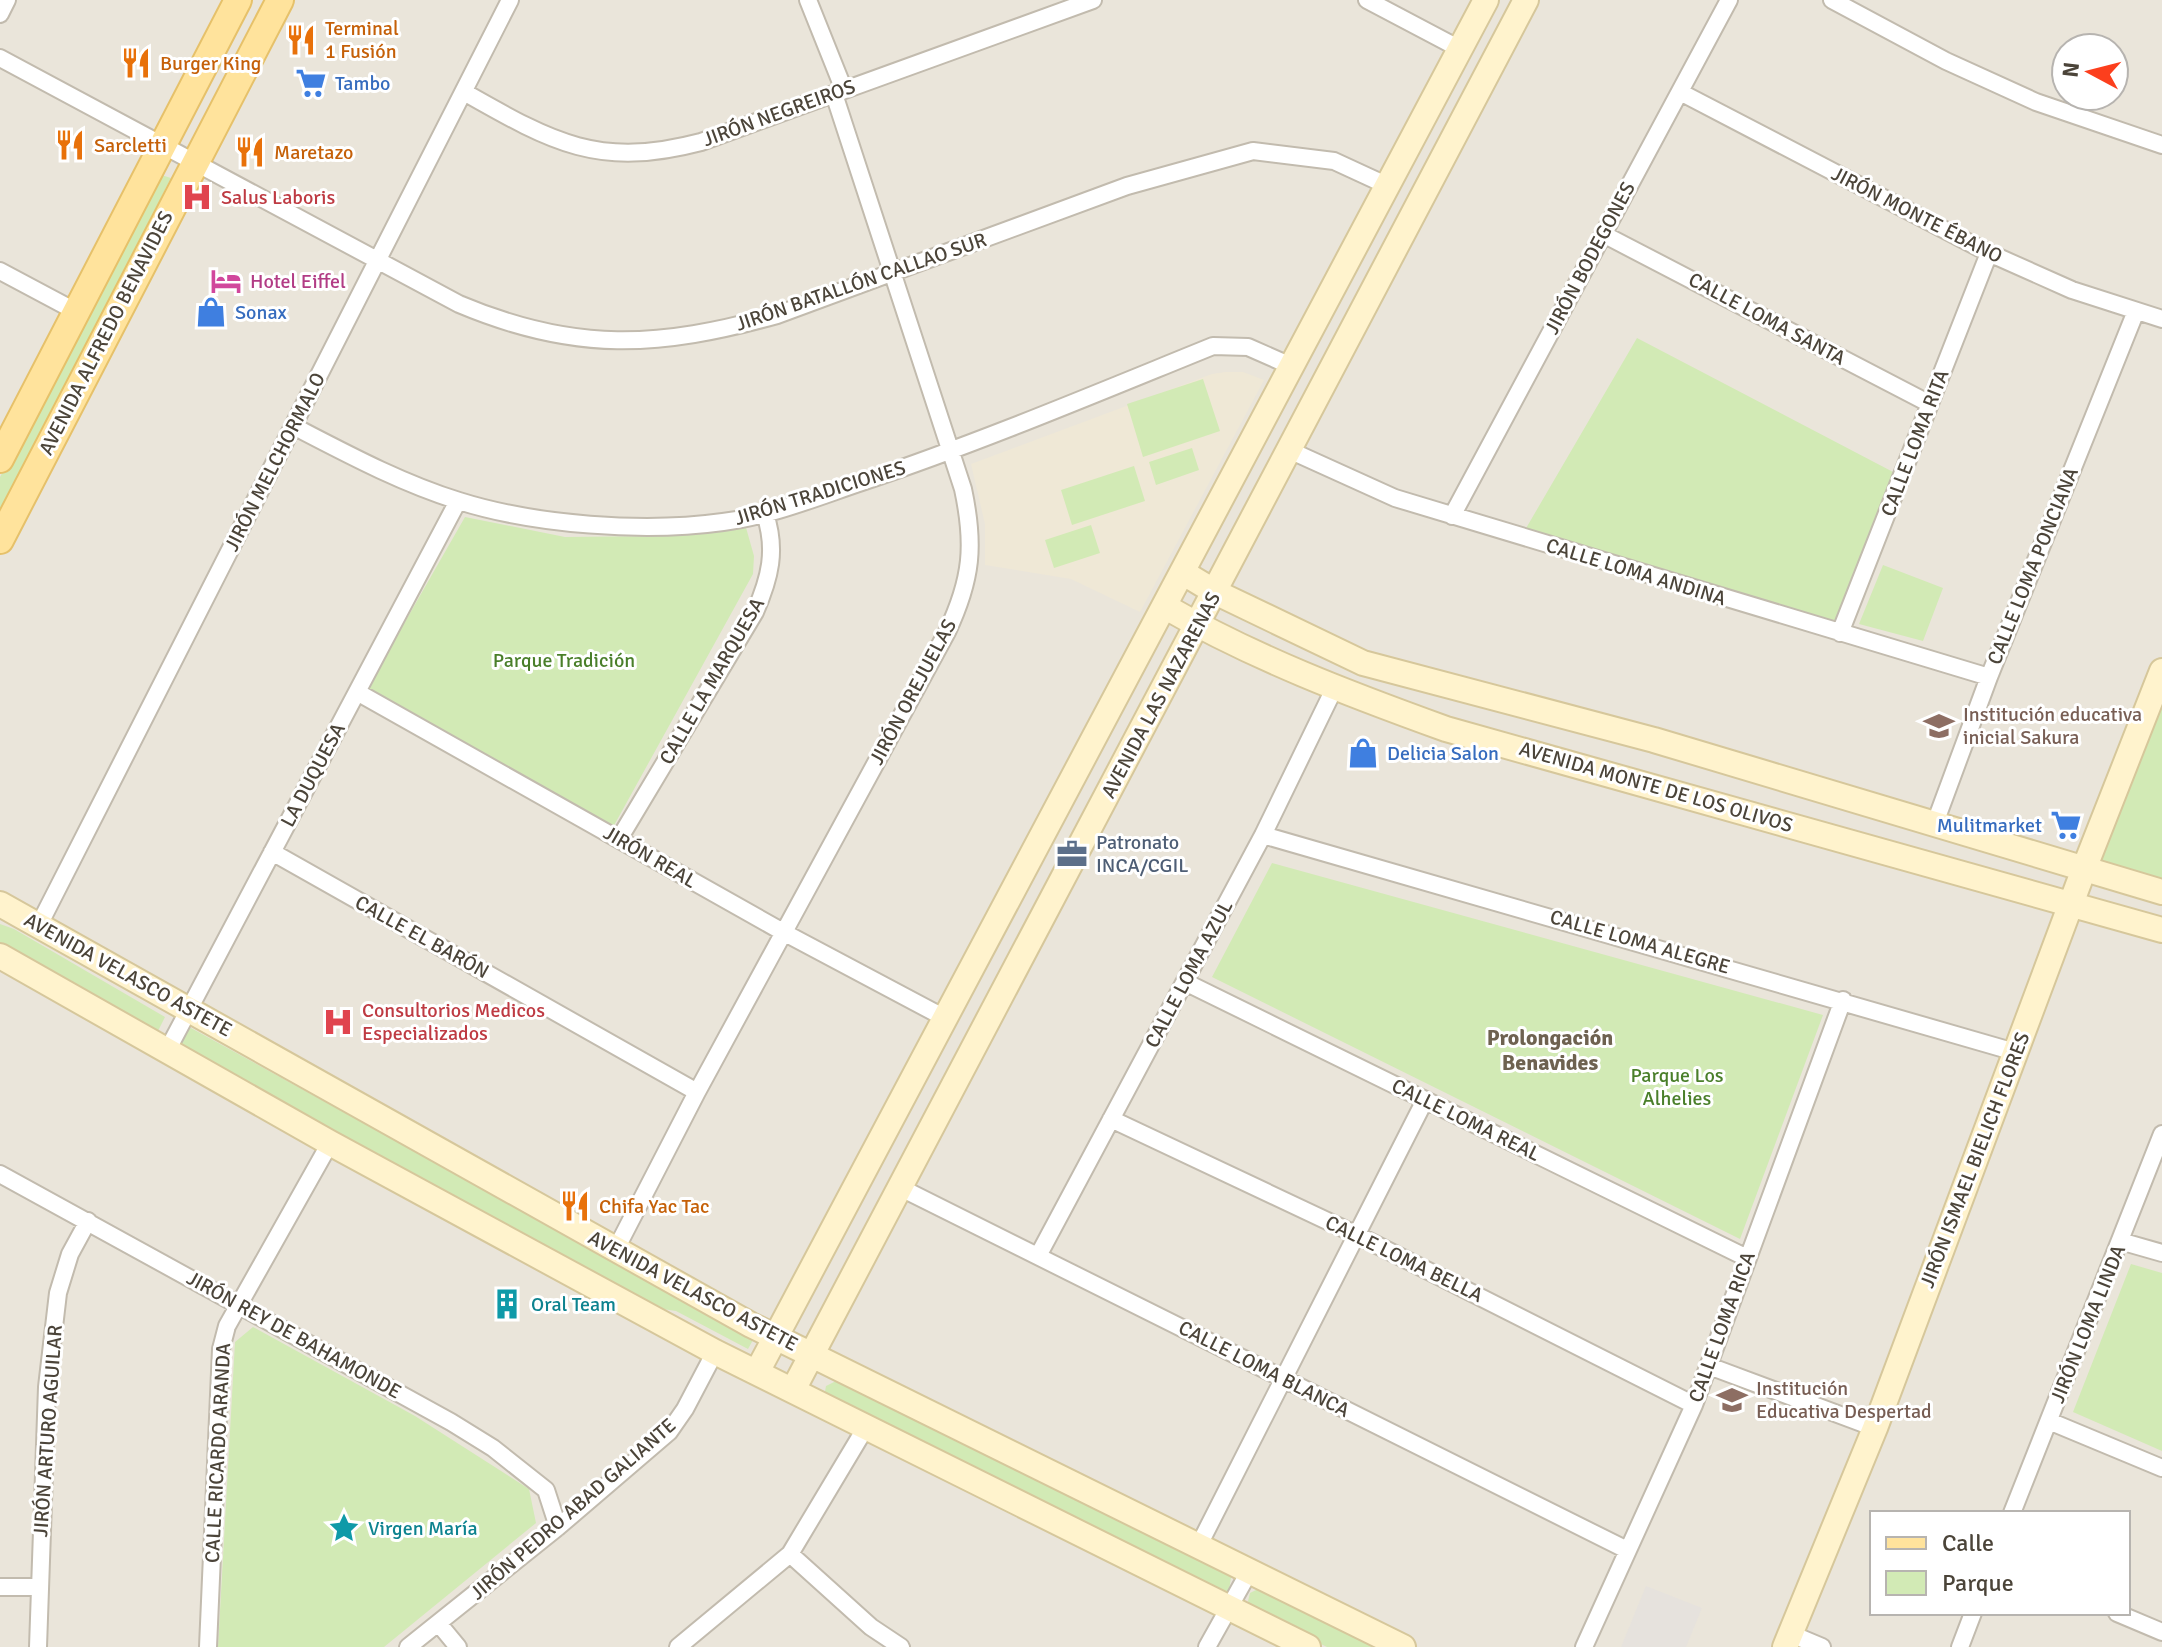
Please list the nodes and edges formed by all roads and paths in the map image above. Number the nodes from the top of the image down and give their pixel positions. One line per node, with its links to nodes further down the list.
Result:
1 (7, 0): 12 (street)
2 (238, 0): 18 (main road, AVENIDA ALFREDO BENAVIDES)
3 (280, 0): 20 (main road, AVENIDA ALFREDO BENAVIDES)
4 (510, 0): 15 (street, JIRÓN MELCHORMALO)
5 (808, 0): 16 (street, JIRÓN OREJUELAS)
6 (1093, 0): 16 (street, JIRÓN NEGREIROS)
7 (1367, 0): 13 (street)
8 (1486, 0): 13 (street, AVENIDA LAS NAZARENAS)
9 (1526, 0): 33 (street, AVENIDA LAS NAZARENAS)
10 (1729, 0): 17 (street, JIRÓN BODEGONES)
11 (1832, 0): 19 (street)
12 (0, 14)
13 (1460, 49): 21 (street, AVENIDA LAS NAZARENAS)
14 (0, 58): 18 (street, JIRÓN BATALLÓN CALLAO SUR)
15 (464, 92): 16 (street, JIRÓN NEGREIROS); 24 (street, JIRÓN MELCHORMALO)
16 (839, 92): 26 (street, JIRÓN OREJUELAS)
17 (1680, 92): 22 (street, JIRÓN BODEGONES); 23 (street, JIRÓN MONTE ÉBANO)
18 (162, 145): 20 (street, JIRÓN BATALLÓN CALLAO SUR); 28 (main road, AVENIDA ALFREDO BENAVIDES)
19 (2162, 145)
20 (194, 162): 24 (street, JIRÓN BATALLÓN CALLAO SUR); 39 (main road, AVENIDA ALFREDO BENAVIDES)
21 (1386, 185): 26 (street, JIRÓN BATALLÓN CALLAO SUR); 30 (street, AVENIDA LAS NAZARENAS)
22 (1603, 234): 31 (street, CALLE LOMA SANTA); 38 (street, JIRÓN BODEGONES)
23 (1989, 253): 27 (street, JIRÓN MONTE ÉBANO); 31 (street, CALLE LOMA RITA)
24 (378, 259): 26 (street, JIRÓN BATALLÓN CALLAO SUR); 32 (street, JIRÓN MELCHORMALO)
25 (0, 271): 28 (street)
26 (892, 272): 34 (street, JIRÓN OREJUELAS)
27 (2136, 311): 29 (street, JIRÓN MONTE ÉBANO); 46 (street, CALLE LOMA PONCIANA)
28 (77, 312): 35 (main road, AVENIDA ALFREDO BENAVIDES)
29 (2162, 319)
30 (1291, 366): 34 (street, JIRÓN TRADICIONES); 40 (street, AVENIDA LAS NAZARENAS)
31 (1930, 404): 44 (street, CALLE LOMA RITA)
32 (293, 426): 36 (street, JIRÓN TRADICIONES); 57 (street, JIRÓN MELCHORMALO)
33 (1289, 450): 38 (street, CALLE LOMA ANDINA); 41 (street, AVENIDA LAS NAZARENAS)
34 (951, 452): 37 (street, JIRÓN TRADICIONES); 59 (street, JIRÓN OREJUELAS)
35 (0, 459)
36 (458, 501): 37 (street, JIRÓN TRADICIONES); 48 (street, LA DUQUESA)
37 (765, 514): 51 (street, CALLE LA MARQUESA)
38 (1452, 516): 44 (street, CALLE LOMA ANDINA)
39 (0, 540)
40 (1182, 572): 41 (street, AVENIDA MONTE DE LOS OLIVOS); 42 (street, AVENIDA LAS NAZARENAS)
41 (1215, 592): 43 (street, AVENIDA LAS NAZARENAS); 49 (street, AVENIDA MONTE DE LOS OLIVOS)
42 (1164, 606): 43 (street, AVENIDA MONTE DE LOS OLIVOS); 64 (street, AVENIDA LAS NAZARENAS)
43 (1198, 625): 47 (street, AVENIDA MONTE DE LOS OLIVOS); 73 (street, AVENIDA LAS NAZARENAS)
44 (1840, 633): 46 (street, CALLE LOMA ANDINA)
45 (2162, 671): 53 (street, JIRÓN ISMAEL BIELICH FLORES)
46 (1989, 677): 49 (street, CALLE LOMA PONCIANA)
47 (1334, 689): 50 (street, CALLE LOMA AZUL); 56 (street, AVENIDA MONTE DE LOS OLIVOS)
48 (357, 692): 51 (street, JIRÓN REAL); 52 (street, LA DUQUESA)
49 (1935, 823): 53 (street, AVENIDA MONTE DE LOS OLIVOS)
50 (1263, 835): 61 (street, CALLE LOMA AZUL); 62 (street, CALLE LOMA ALEGRE)
51 (619, 839): 59 (street, JIRÓN REAL)
52 (272, 852): 63 (street, LA DUQUESA); 67 (street, CALLE EL BARÓN)
53 (2084, 869): 54 (street, AVENIDA MONTE DE LOS OLIVOS); 56 (street, JIRÓN ISMAEL BIELICH FLORES)
54 (2162, 892)
55 (0, 904): 57 (street, AVENIDA VELASCO ASTETE)
56 (2072, 905): 58 (street, AVENIDA MONTE DE LOS OLIVOS); 66 (street, JIRÓN ISMAEL BIELICH FLORES)
57 (39, 925): 63 (street, AVENIDA VELASCO ASTETE)
58 (2162, 930)
59 (783, 932): 64 (street, JIRÓN REAL); 67 (street, JIRÓN OREJUELAS)
60 (0, 956): 65 (street, AVENIDA VELASCO ASTETE)
61 (1185, 982): 68 (street, CALLE LOMA REAL); 69 (street, CALLE LOMA AZUL)
62 (1843, 1000): 66 (street, CALLE LOMA ALEGRE); 80 (street, CALLE LOMA RICA)
63 (189, 1009): 65 (street, LA DUQUESA); 77 (street, AVENIDA VELASCO ASTETE)
64 (945, 1018): 82 (street, AVENIDA LAS NAZARENAS)
65 (168, 1049): 71 (street, AVENIDA VELASCO ASTETE)
66 (2015, 1052): 92 (street, JIRÓN ISMAEL BIELICH FLORES)
67 (697, 1092): 77 (street, JIRÓN OREJUELAS)
68 (1425, 1100): 75 (street); 80 (street, CALLE LOMA REAL)
69 (1111, 1119): 75 (street, CALLE LOMA BELLA); 79 (street, CALLE LOMA AZUL)
70 (2162, 1134): 76 (street, JIRÓN LOMA LINDA)
71 (330, 1143): 81 (street, CALLE RICARDO ARANDA); 83 (street, AVENIDA VELASCO ASTETE)
72 (0, 1174): 74 (street, JIRÓN REY DE BAHAMONDE)
73 (901, 1188): 79 (street, CALLE LOMA BLANCA); 84 (street, AVENIDA LAS NAZARENAS)
74 (88, 1221): 81 (street, JIRÓN REY DE BAHAMONDE); 101 (street, JIRÓN ARTURO AGUILAR)
75 (1357, 1235): 87 (street); 89 (street, CALLE LOMA BELLA)
76 (2120, 1241): 78 (street); 90 (street, JIRÓN LOMA LINDA)
77 (615, 1251): 82 (street, AVENIDA VELASCO ASTETE)
78 (2162, 1253)
79 (1038, 1256): 87 (street, CALLE LOMA BLANCA)
80 (1747, 1258): 85 (street, CALLE LOMA RICA)
81 (239, 1304): 95 (street, JIRÓN REY DE BAHAMONDE); 109 (street, CALLE RICARDO ARANDA)
82 (775, 1337): 84 (street, AVENIDA VELASCO ASTETE); 86 (street, AVENIDA LAS NAZARENAS)
83 (715, 1352): 86 (street, AVENIDA VELASCO ASTETE); 95 (street, JIRÓN PEDRO ABAD GALIANTE)
84 (812, 1355): 88 (street, AVENIDA LAS NAZARENAS); 96 (street, AVENIDA VELASCO ASTETE)
85 (1709, 1366): 89 (street, CALLE LOMA RICA); 92 (street)
86 (757, 1372): 88 (street, AVENIDA VELASCO ASTETE)
87 (1285, 1379): 96 (street); 97 (street, CALLE LOMA BLANCA)
88 (793, 1390): 91 (street, AVENIDA VELASCO ASTETE)
89 (1694, 1405): 97 (street, CALLE LOMA RICA)
90 (2049, 1421): 93 (street); 94 (street, JIRÓN LOMA LINDA)
91 (866, 1427): 98 (street); 102 (street, AVENIDA VELASCO ASTETE)
92 (1875, 1428): 107 (street, JIRÓN ISMAEL BIELICH FLORES)
93 (2162, 1468)
94 (2013, 1511)
95 (558, 1527): 105 (street, JIRÓN PEDRO ABAD GALIANTE)
96 (1198, 1547): 99 (street, AVENIDA VELASCO ASTETE)
97 (1627, 1550): 117 (street, CALLE LOMA RICA)
98 (790, 1554): 112 (street); 113 (street)
99 (1249, 1572): 102 (street); 116 (street, AVENIDA VELASCO ASTETE)
100 (0, 1587): 101 (street)
101 (39, 1587): 108 (street, JIRÓN ARTURO AGUILAR)
102 (1230, 1607): 114 (street); 115 (street, AVENIDA VELASCO ASTETE)
103 (1972, 1615): 119 (street)
104 (2122, 1615): 106 (street)
105 (439, 1624): 110 (street, JIRÓN PEDRO ABAD GALIANTE); 111 (street)
106 (2162, 1632)
107 (1788, 1640): 118 (street)
108 (38, 1647)
109 (208, 1647)
110 (408, 1647)
111 (458, 1647)
112 (678, 1647)
113 (901, 1647)
114 (1207, 1647)
115 (1308, 1647)
116 (1403, 1647)
117 (1584, 1647)
118 (1822, 1647)
119 (1960, 1647)

